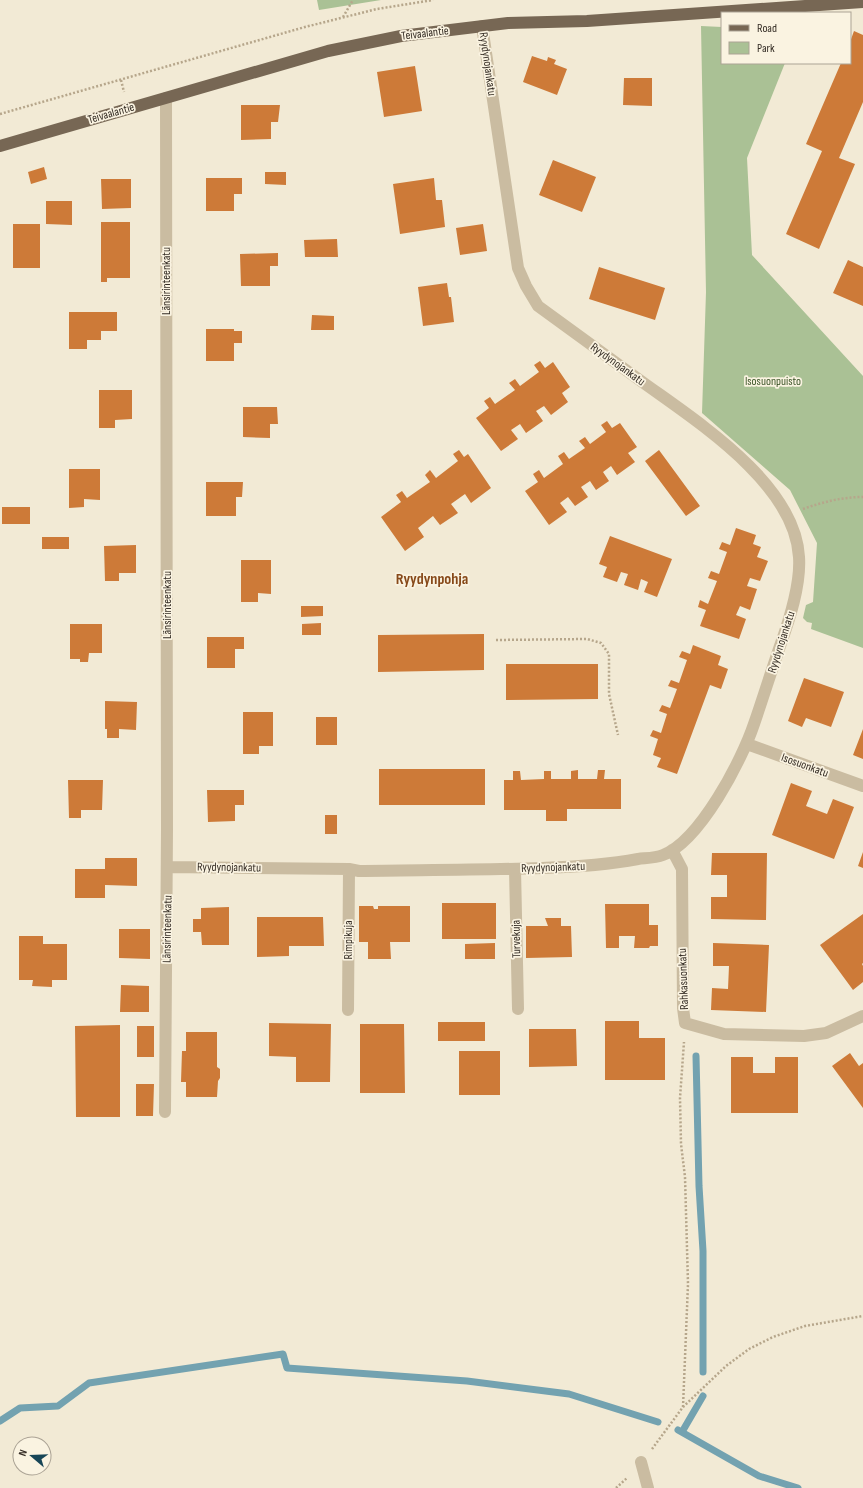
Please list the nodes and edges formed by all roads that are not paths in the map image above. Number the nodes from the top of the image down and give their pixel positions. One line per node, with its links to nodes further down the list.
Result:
1 (863, 2): 2 (main road, Teivaalantie)
2 (482, 26): 3 (main road, Teivaalantie); 5 (street, Ryydynojankatu)
3 (166, 98): 4 (main road, Teivaalantie); 8 (street, Länsirinteenkatu)
4 (0, 146)
5 (747, 744): 6 (street, Isosuonkatu); 7 (street, Ryydynojankatu)
6 (863, 786)
7 (672, 850): 10 (street, Ryydynojankatu); 13 (street, Rahkasuonkatu)
8 (167, 867): 9 (street, Ryydynojankatu); 14 (street, Länsirinteenkatu)
9 (349, 869): 10 (street, Ryydynojankatu); 12 (street, Rimpikuja)
10 (515, 869): 11 (street, Turvekuja)
11 (518, 1009)
12 (348, 1010)
13 (863, 1016)
14 (165, 1112)
15 (642, 1462): 16 (street)
16 (648, 1488)

